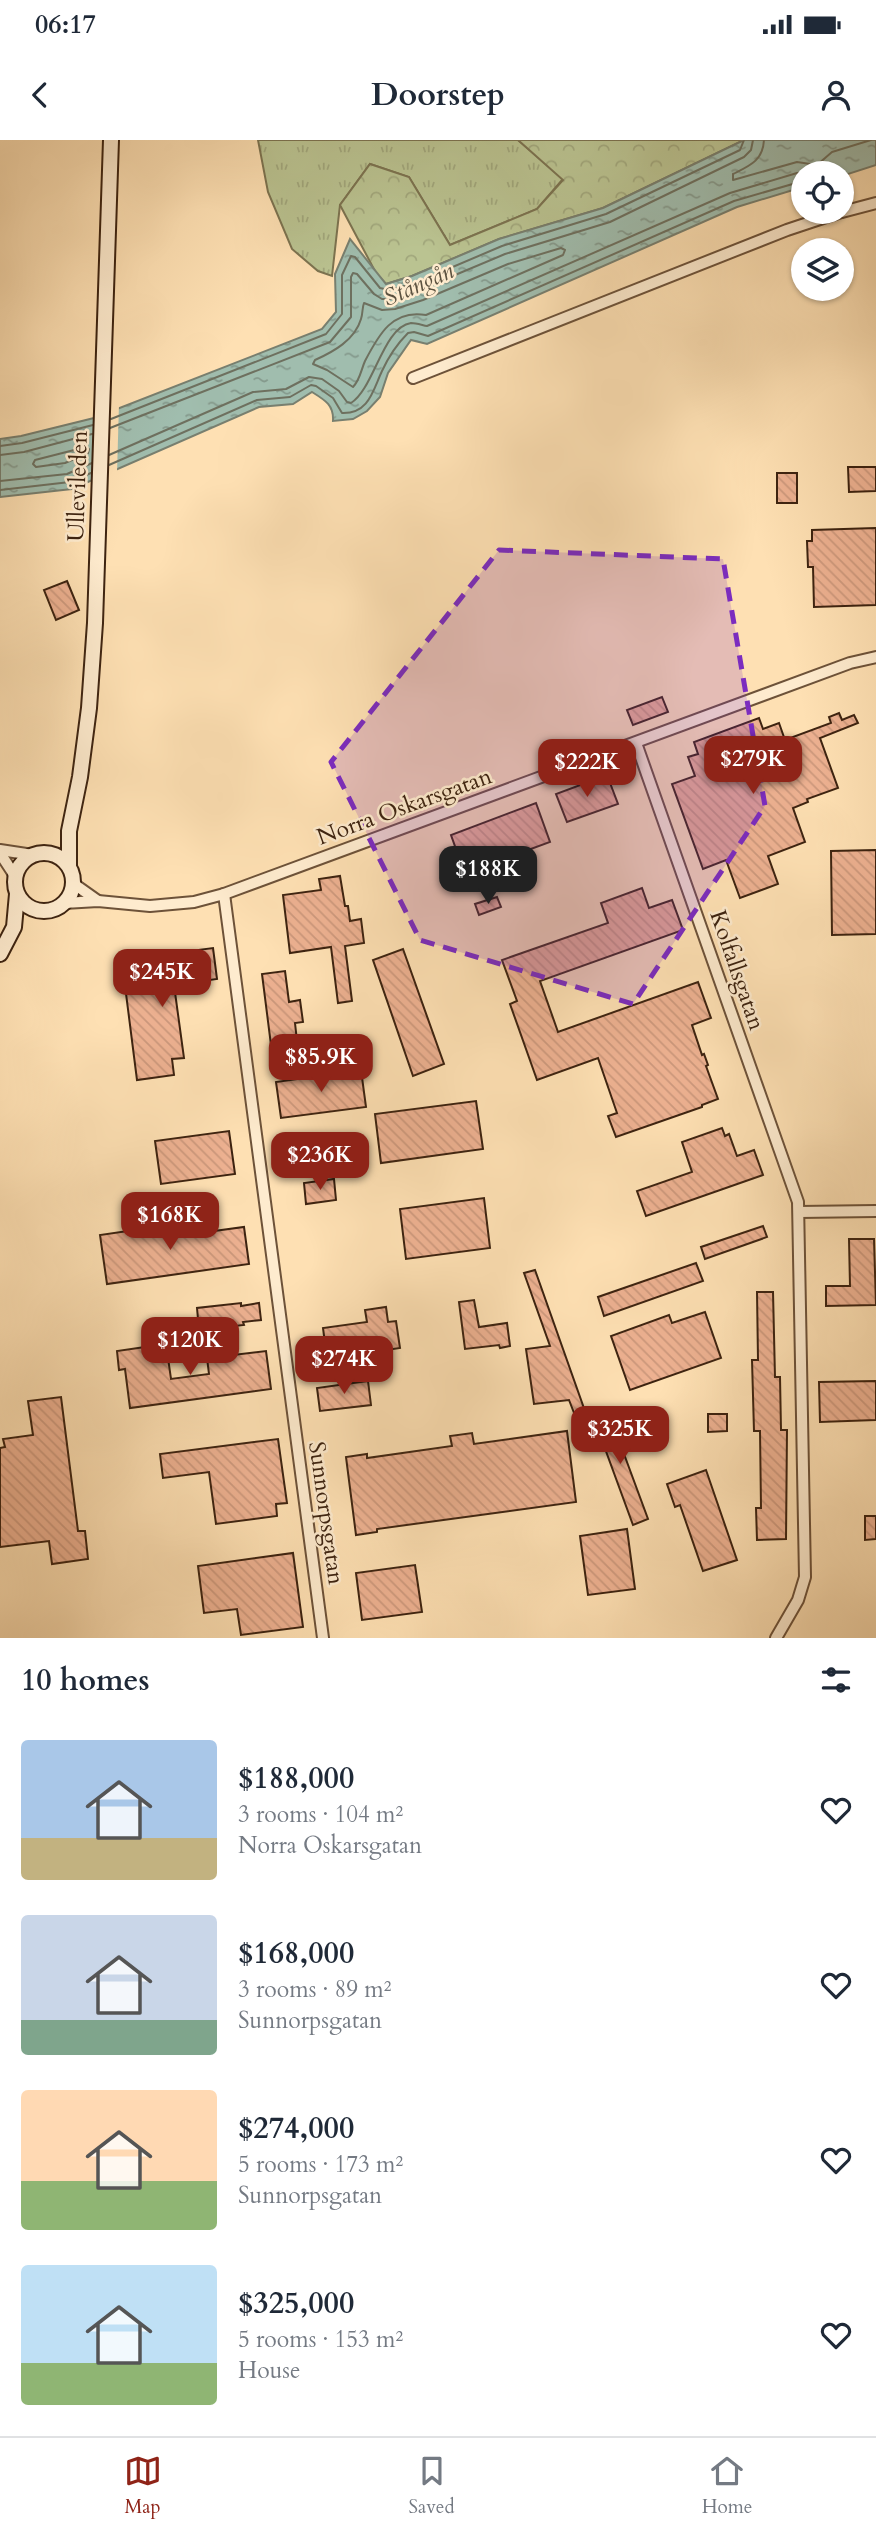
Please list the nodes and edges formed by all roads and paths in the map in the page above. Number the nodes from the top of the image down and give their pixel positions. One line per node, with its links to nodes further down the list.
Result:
1 (111, 140): 8 (main road, Ullevileden)
2 (876, 203): 3 (street)
3 (854, 209)
4 (805, 224): 5 (street)
5 (413, 378)
6 (876, 657): 7 (street, Norra Oskarsgatan)
7 (636, 743): 15 (street, Norra Oskarsgatan); 22 (street, Kolfallsgatan)
8 (69, 831): 10 (main road); 11 (main road, Ullevileden)
9 (0, 851): 10 (street); 12 (street)
10 (40, 853): 11 (main road); 12 (main road)
11 (69, 866): 13 (main road)
12 (15, 876): 14 (main road)
13 (74, 884): 16 (street, Norra Oskarsgatan); 17 (main road)
14 (17, 894): 18 (main road); 19 (main road)
15 (224, 894): 16 (street, Norra Oskarsgatan); 23 (street, Sunnorpsgatan)
16 (98, 901): 17 (street, Norra Oskarsgatan)
17 (64, 904): 18 (main road)
18 (40, 911): 19 (main road)
19 (14, 927): 20 (main road)
20 (0, 954)
21 (876, 1211): 22 (street)
22 (799, 1212): 24 (street, Kolfallsgatan)
23 (323, 1638)
24 (776, 1638)

